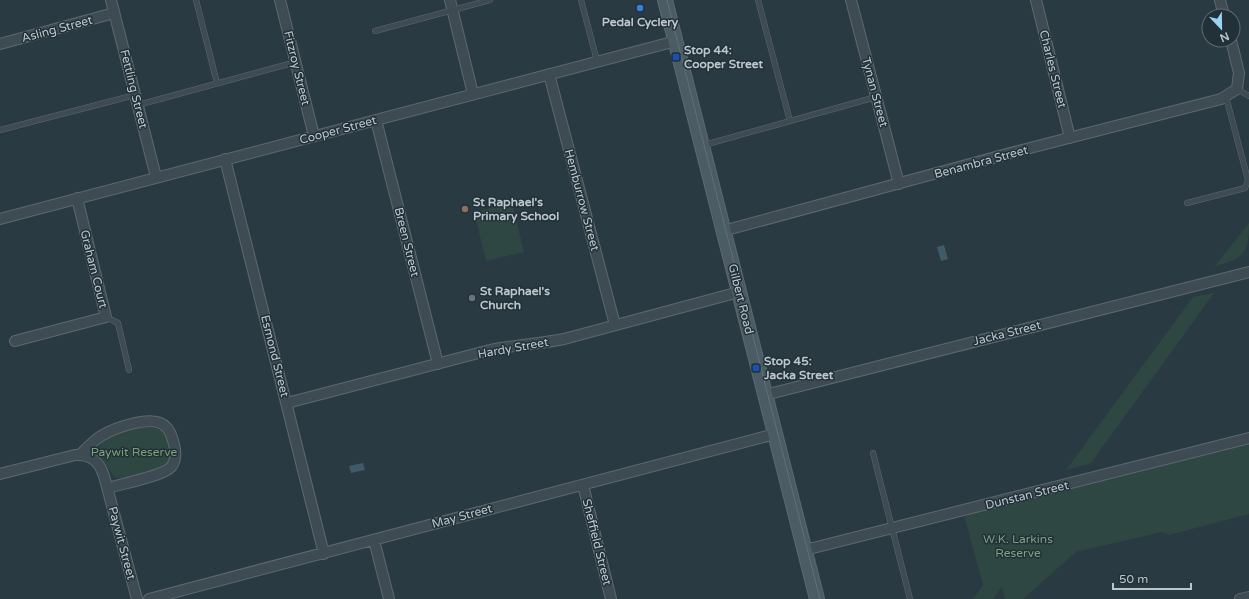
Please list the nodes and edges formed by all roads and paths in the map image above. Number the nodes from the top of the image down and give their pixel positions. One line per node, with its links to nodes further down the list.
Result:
1 (111, 0): 11 (street, Fettling Street)
2 (196, 0): 19 (lane)
3 (280, 0): 17 (street, Fitzroy Street)
4 (490, 0): 10 (lane)
5 (581, 0): 16 (lane)
6 (665, 0): 13 (street, Gilbert Road)
7 (758, 0): 27 (lane)
8 (851, 0): 23 (street, Tynan Street)
9 (1036, 0): 30 (street, Charles Street)
10 (452, 5): 12 (lane); 21 (street)
11 (114, 13): 14 (street, Asling Street); 25 (street, Fettling Street)
12 (375, 31)
13 (676, 41): 16 (street, Cooper Street); 31 (street, Gilbert Road)
14 (0, 44)
15 (1233, 48): 20 (street)
16 (597, 61): 18 (street, Cooper Street)
17 (296, 62): 19 (lane); 29 (street, Fitzroy Street)
18 (549, 74): 21 (street, Cooper Street); 42 (street, Hemburrow Street)
19 (217, 83): 25 (lane)
20 (1237, 89): 22 (lane); 24 (street, Benambra Street)
21 (474, 94): 26 (street, Cooper Street)
22 (1249, 96)
23 (876, 97): 27 (lane); 34 (street, Tynan Street)
24 (1226, 97): 30 (street, Benambra Street); 36 (lane)
25 (136, 100): 28 (lane); 33 (street, Fettling Street)
26 (376, 120): 29 (street, Cooper Street); 44 (street, Breen Street)
27 (790, 121): 31 (lane)
28 (0, 130)
29 (314, 136): 32 (street, Cooper Street)
30 (1070, 138): 34 (street, Benambra Street)
31 (702, 145): 38 (street, Gilbert Road)
32 (225, 159): 33 (street, Cooper Street); 47 (street, Esmond Street)
33 (156, 177): 35 (street, Cooper Street)
34 (899, 184): 38 (street, Benambra Street)
35 (77, 198): 37 (street, Cooper Street); 41 (street, Graham Court)
36 (1187, 203)
37 (0, 219)
38 (723, 231): 40 (street, Gilbert Road)
39 (1249, 272): 46 (street, Jacka Street)
40 (739, 292): 42 (street, Hardy Street); 46 (street, Gilbert Road)
41 (106, 317): 43 (street, Graham Court); 45 (lane)
42 (615, 325): 44 (street, Hardy Street)
43 (15, 341)
44 (438, 364): 47 (street, Hardy Street)
45 (129, 370)
46 (765, 395): 48 (street, Gilbert Road)
47 (287, 403): 58 (street, Esmond Street)
48 (775, 434): 53 (street, May Street); 57 (street, Gilbert Road)
49 (1249, 438): 55 (street, Dunstan Street)
50 (873, 453): 55 (lane)
51 (80, 454): 52 (street); 54 (street, Paywit Street); 54 (street)
52 (0, 474)
53 (583, 485): 56 (street, May Street); 63 (street, Sheffield Street)
54 (108, 488): 60 (street, Paywit Street)
55 (892, 529): 57 (street, Dunstan Street); 65 (lane)
56 (374, 540): 58 (street, May Street); 62 (street)
57 (804, 550): 64 (street, Gilbert Road)
58 (324, 554): 61 (street, May Street)
59 (1249, 597): 66 (street)
60 (137, 599)
61 (149, 599)
62 (389, 599)
63 (611, 599)
64 (817, 599)
65 (910, 599)
66 (1240, 599)

